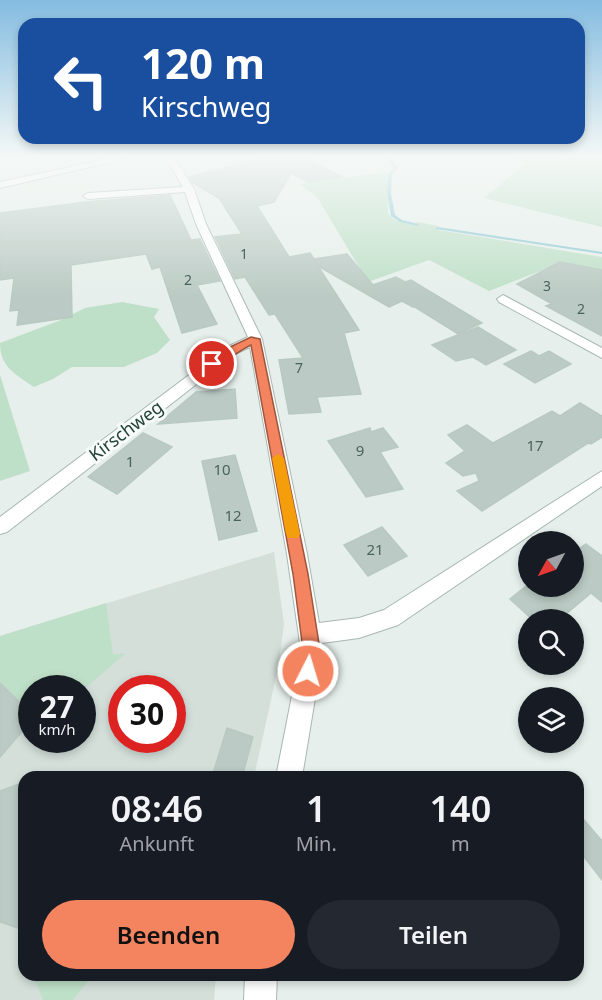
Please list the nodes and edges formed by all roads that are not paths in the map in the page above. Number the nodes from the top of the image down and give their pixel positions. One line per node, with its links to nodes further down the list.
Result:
1 (194, 203): 3 (street)
2 (503, 298): 4 (street)
3 (255, 339): 6 (street, Kirschweg); 7 (street)
4 (602, 354)
5 (602, 477): 7 (street)
6 (0, 527)
7 (310, 634): 8 (street)
8 (290, 771)
9 (261, 981): 10 (street)
10 (260, 1000)

